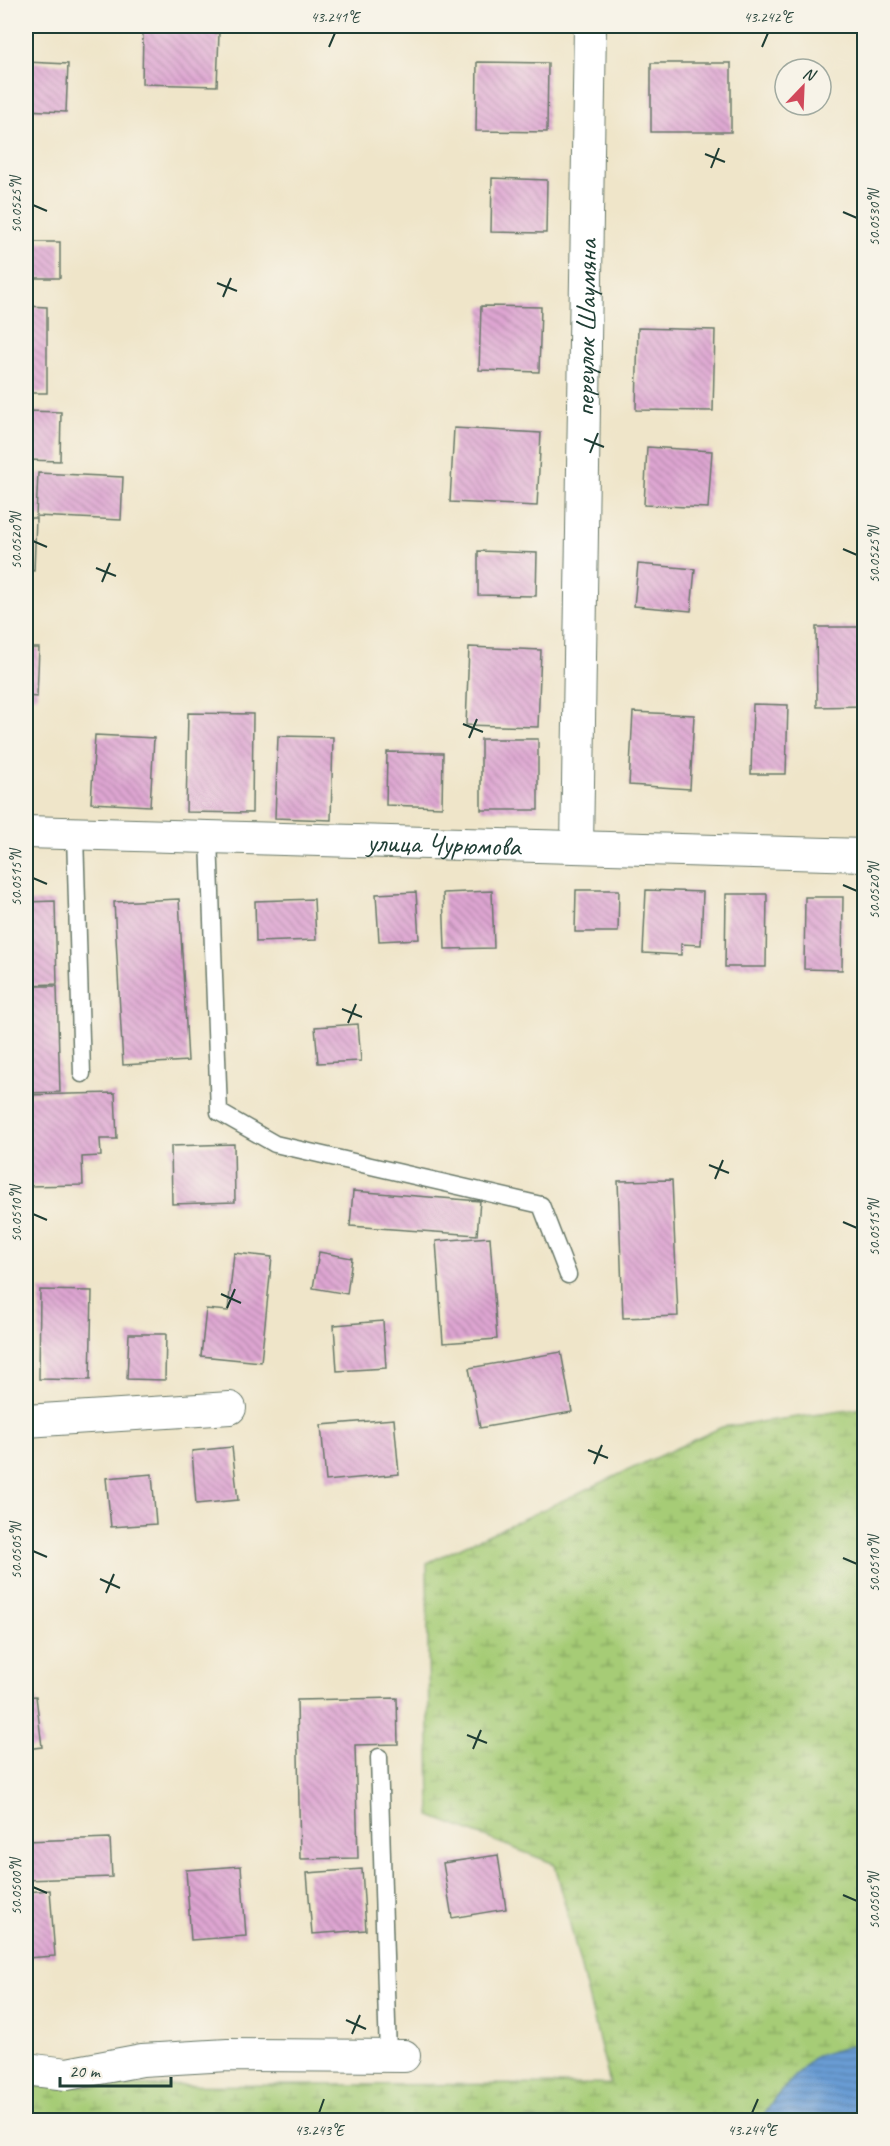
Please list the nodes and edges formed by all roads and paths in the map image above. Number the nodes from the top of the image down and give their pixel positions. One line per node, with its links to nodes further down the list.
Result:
1 (590, 26): 5 (street, переулок Шаумяна)
2 (26, 832): 3 (street, улица Чурюмова)
3 (75, 834): 4 (street, улица Чурюмова); 7 (lane)
4 (209, 838): 5 (street, улица Чурюмова); 8 (lane)
5 (577, 847): 6 (street, улица Чурюмова)
6 (864, 855)
7 (82, 1074)
8 (568, 1275)
9 (230, 1408): 10 (street)
10 (26, 1421)
11 (380, 1757): 12 (lane)
12 (396, 2056): 13 (street)
13 (26, 2069)

